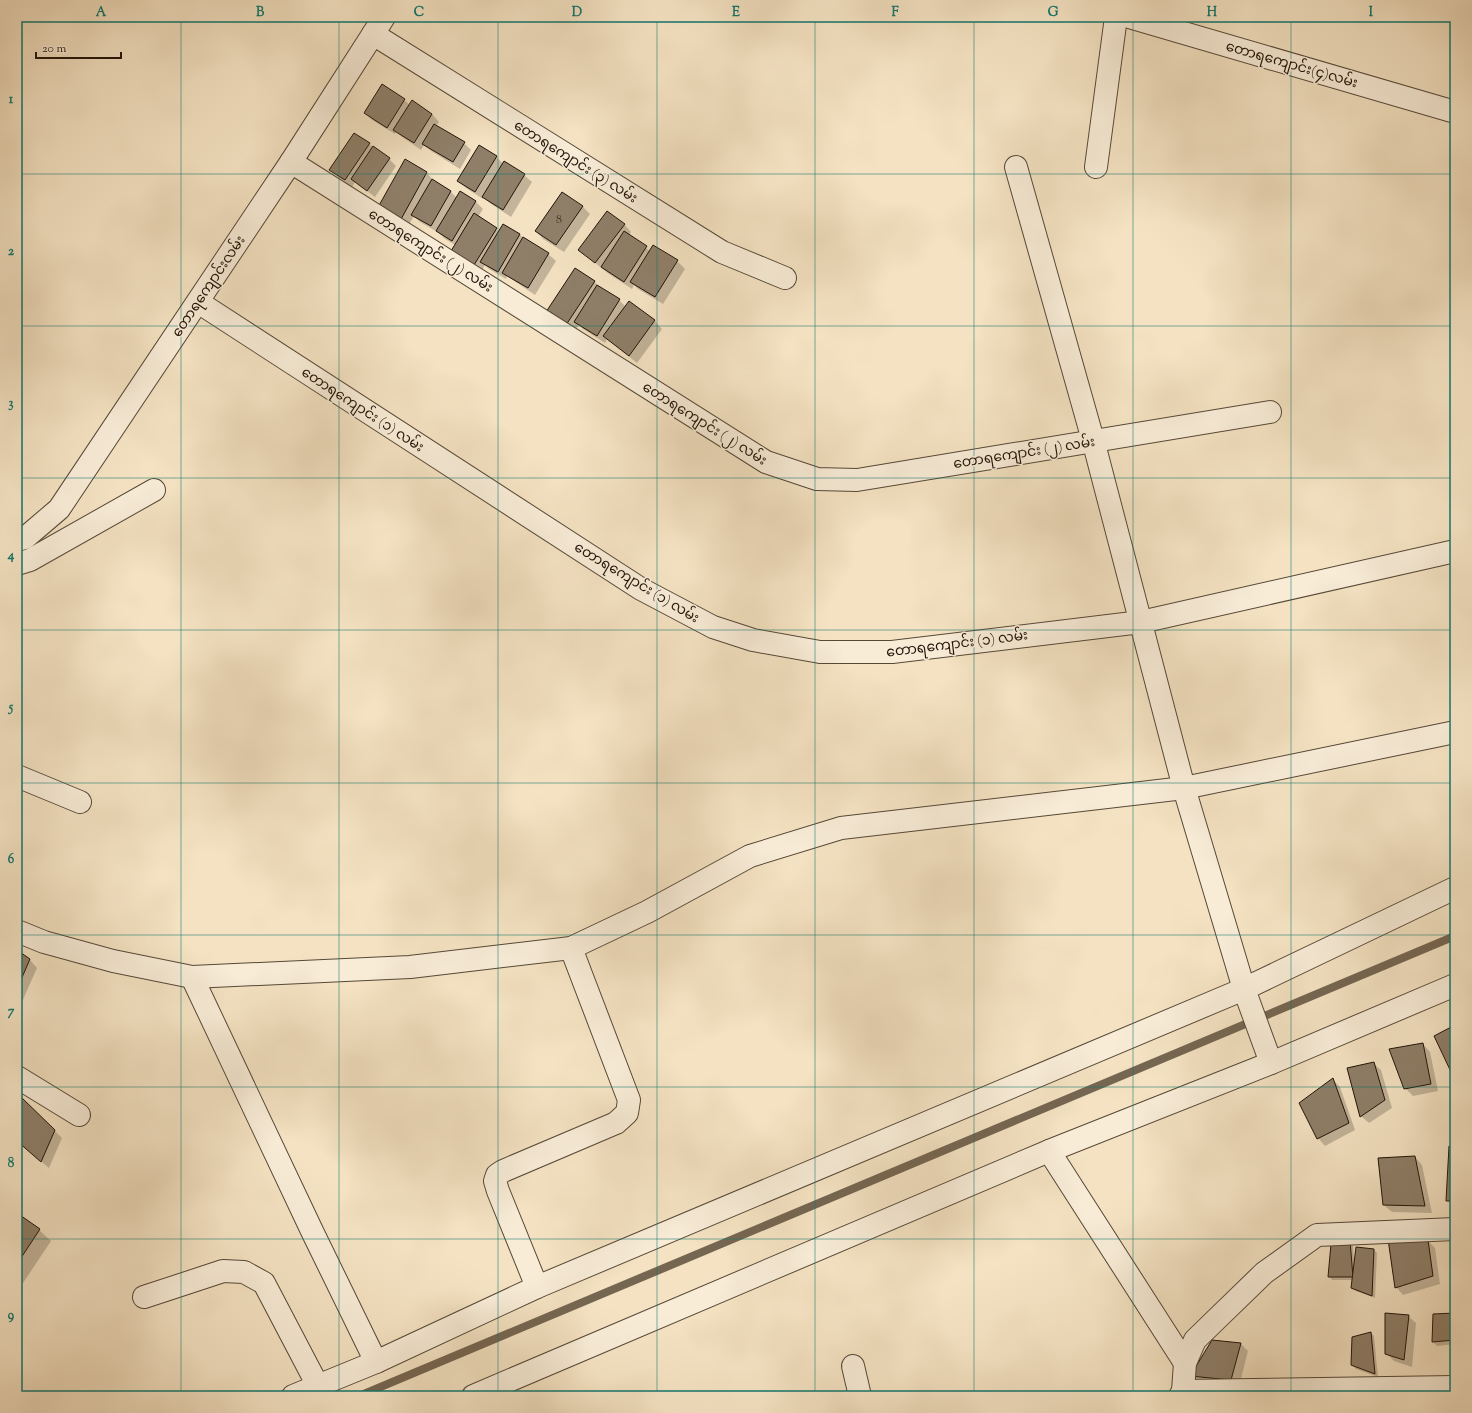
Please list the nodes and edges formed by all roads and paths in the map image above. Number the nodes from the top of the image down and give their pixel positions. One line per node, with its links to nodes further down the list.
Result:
1 (1116, 17): 7 (street)
2 (1129, 17): 4 (street, တောရကျောင်း(၄)လမ်း)
3 (378, 25): 5 (street, တောရကျောင်းလမ်း); 8 (street, တောရကျောင်း (၃) လမ်း)
4 (1455, 112)
5 (291, 162): 9 (street, တောရကျောင်းလမ်း); 11 (street, တောရကျောင်း (၂) လမ်း)
6 (1016, 167): 11 (street)
7 (1096, 167)
8 (785, 278)
9 (198, 302): 13 (street, တောရကျောင်းလမ်း); 16 (street, တောရကျောင်း (၁) လမ်း)
10 (1270, 412): 11 (street, တောရကျောင်း (၂) လမ်း)
11 (1093, 440): 16 (street)
12 (154, 490): 15 (street)
13 (17, 540)
14 (1455, 551): 16 (street, တောရကျောင်း (၁) လမ်း)
15 (17, 564)
16 (1141, 622): 19 (street)
17 (1455, 732): 19 (street)
18 (17, 776): 20 (street)
19 (1184, 788): 23 (street); 26 (street)
20 (80, 802)
21 (1455, 888): 26 (street)
22 (17, 931): 24 (street)
23 (571, 948): 24 (street); 32 (street)
24 (192, 978): 34 (street)
25 (1455, 985): 27 (street)
26 (1244, 989): 27 (street); 32 (street)
27 (1271, 1063): 30 (street)
28 (17, 1077): 29 (street)
29 (79, 1115)
30 (1049, 1151): 35 (street); 41 (street)
31 (1455, 1229): 35 (street)
32 (537, 1287): 34 (street)
33 (144, 1297): 37 (street)
34 (376, 1362): 37 (street)
35 (1185, 1363): 39 (street)
36 (853, 1366): 42 (street)
37 (318, 1386): 40 (street)
38 (1455, 1387): 39 (street)
39 (1181, 1394)
40 (293, 1396)
41 (473, 1396)
42 (860, 1396)

